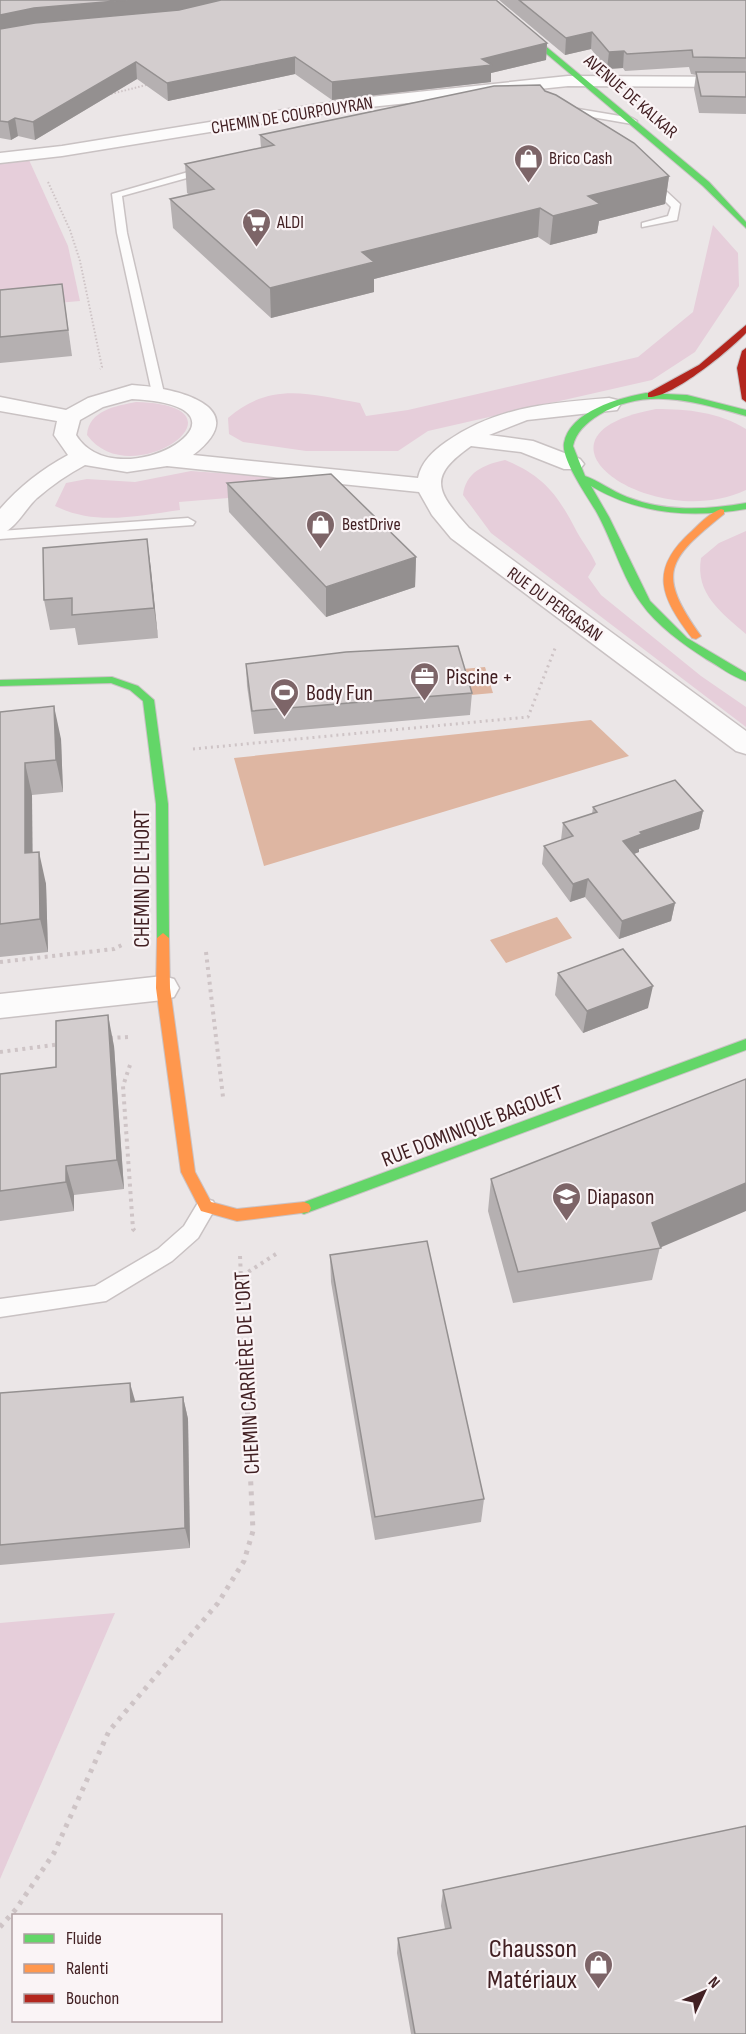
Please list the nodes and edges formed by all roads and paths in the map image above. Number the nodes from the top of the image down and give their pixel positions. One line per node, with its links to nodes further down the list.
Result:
1 (486, 0): 2 (street, AVENUE DE KALKAR)
2 (584, 80): 3 (street, CHEMIN DE COURPOUYRAN); 8 (street, AVENUE DE KALKAR); 10 (street, CHEMIN DE COURPOUYRAN)
3 (746, 82)
4 (151, 84): 5 (path)
5 (107, 94)
6 (552, 107): 8 (lane)
7 (558, 118): 9 (lane)
8 (632, 121): 15 (street, AVENUE DE KALKAR)
9 (568, 123)
10 (35, 154): 11 (street, CHEMIN DE COURPOUYRAN); 24 (path)
11 (0, 158)
12 (219, 167): 18 (lane)
13 (639, 170): 14 (lane)
14 (646, 225)
15 (746, 226)
16 (746, 328): 19 (street)
17 (746, 351): 20 (street)
18 (158, 393): 24 (street); 26 (street)
19 (646, 397): 22 (street); 23 (street)
20 (746, 399)
21 (0, 404): 24 (street)
22 (609, 405): 25 (street); 30 (street)
23 (746, 413)
24 (60, 415): 27 (street)
25 (464, 438): 28 (street); 30 (street)
26 (196, 444): 28 (street); 29 (street)
27 (84, 456): 29 (street); 35 (street)
28 (442, 457): 31 (street)
29 (168, 459): 31 (street)
30 (577, 470): 33 (street); 38 (street)
31 (429, 486): 41 (street, RUE DU PERGASAN)
32 (746, 506): 33 (street)
33 (721, 512): 38 (street)
34 (188, 522): 36 (lane)
35 (0, 527)
36 (0, 535)
37 (557, 642): 42 (path)
38 (724, 665): 39 (street)
39 (746, 678)
40 (0, 683): 43 (street, CHEMIN DE L'HORT)
41 (746, 745)
42 (194, 749): 43 (path); 44 (path)
43 (156, 752): 48 (street, CHEMIN DE L'HORT)
44 (196, 760)
45 (205, 941): 56 (path)
46 (126, 943): 47 (path)
47 (0, 962)
48 (162, 988): 49 (street); 57 (street, CHEMIN DE L'HORT)
49 (0, 1006)
50 (105, 1039): 52 (path)
51 (70, 1043): 54 (path)
52 (129, 1044)
53 (746, 1044): 58 (street, RUE DOMINIQUE BAGOUET)
54 (0, 1052)
55 (132, 1060): 60 (path)
56 (224, 1108)
57 (206, 1207): 58 (street, RUE DOMINIQUE BAGOUET); 60 (lane)
58 (237, 1215): 61 (path, CHEMIN CARRIÈRE DE L'ORT)
59 (281, 1250): 61 (path)
60 (156, 1260): 62 (lane)
61 (242, 1276): 63 (path, CHEMIN CARRIÈRE DE L'ORT)
62 (0, 1308)
63 (0, 1927)

